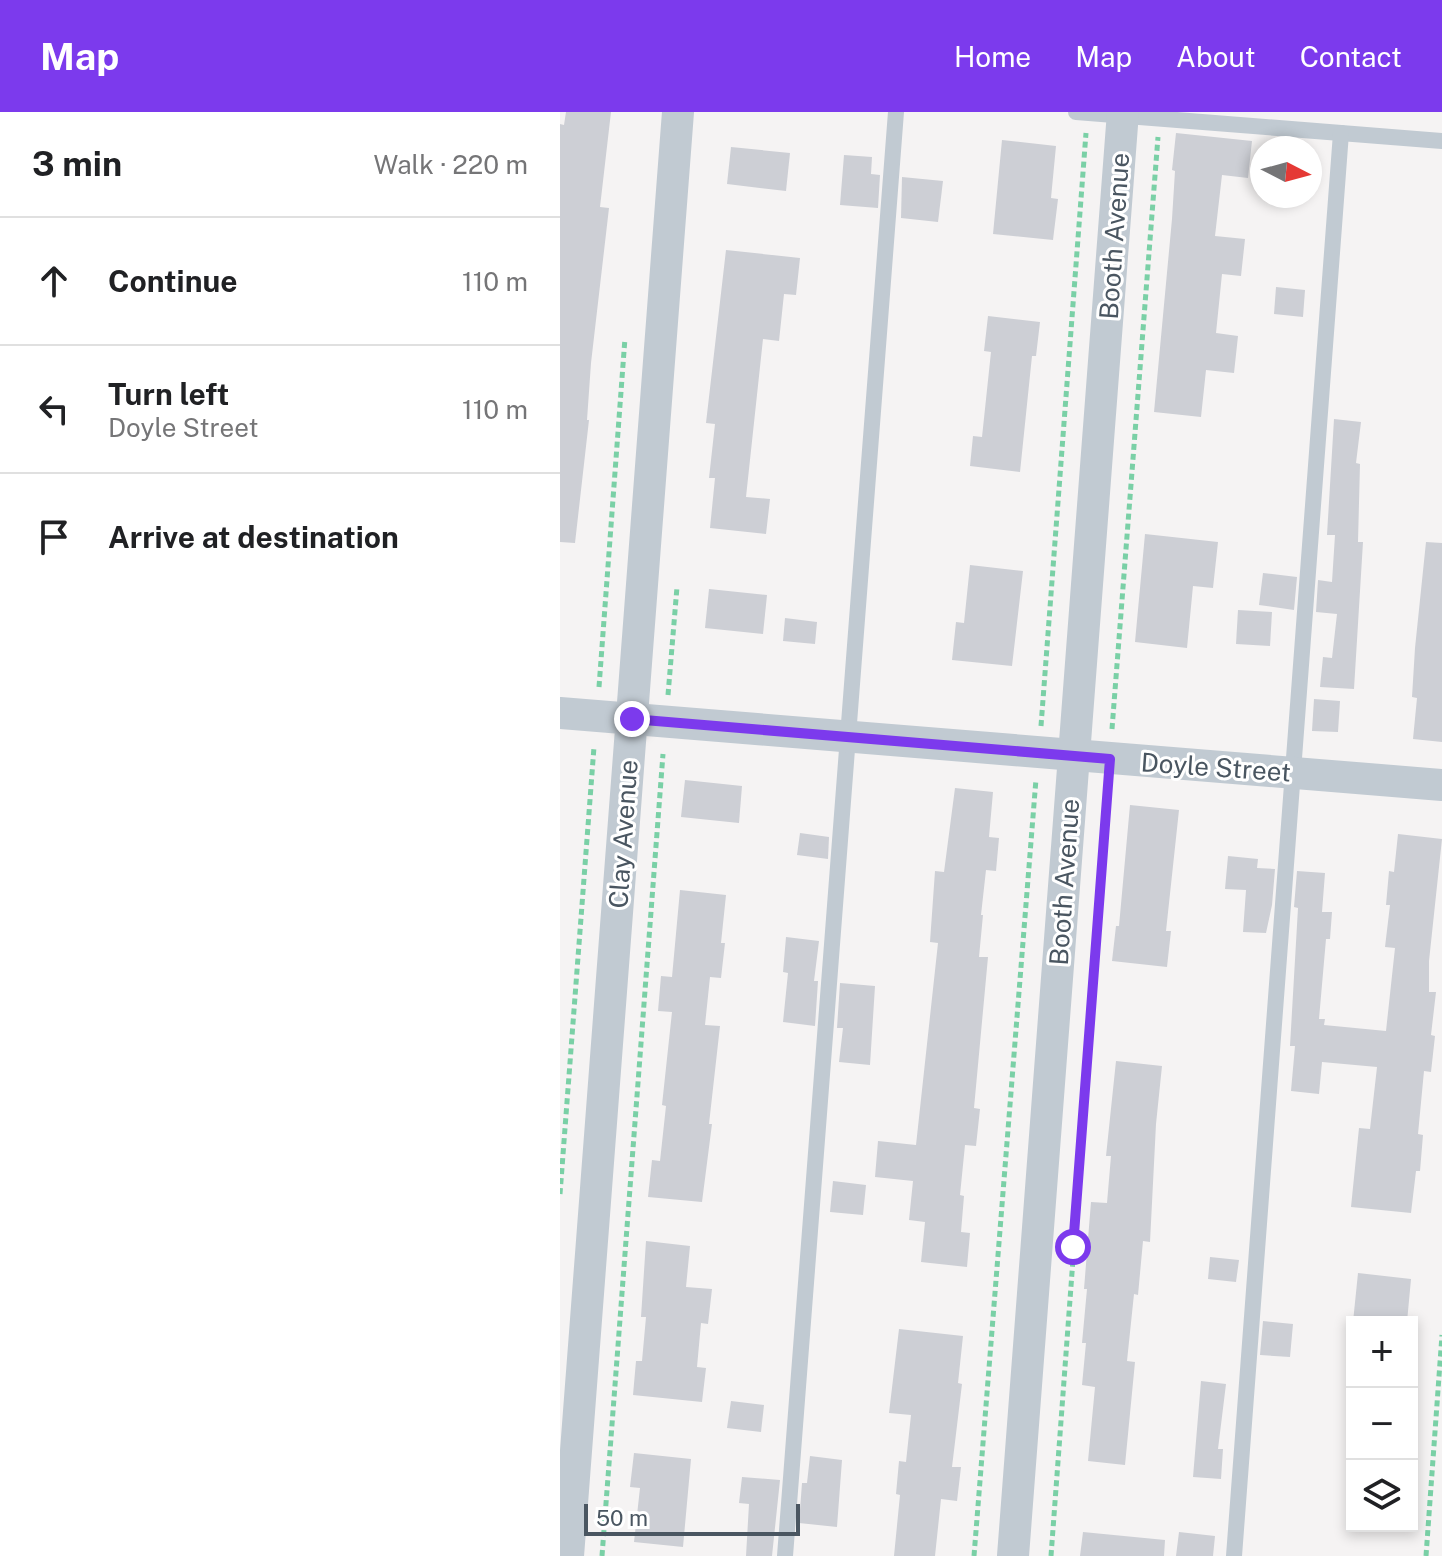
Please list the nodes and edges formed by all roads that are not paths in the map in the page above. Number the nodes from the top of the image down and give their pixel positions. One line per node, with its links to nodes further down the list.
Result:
1 (678, 112): 9 (street, Clay Avenue)
2 (896, 112): 10 (lane)
3 (1076, 112): 4 (lane)
4 (1087, 113): 5 (lane)
5 (1123, 114): 6 (lane); 11 (street, Booth Avenue)
6 (1341, 133): 7 (lane); 12 (lane)
7 (1442, 141)
8 (560, 713): 9 (street, Doyle Street)
9 (610, 728): 10 (street, Doyle Street); 14 (street, Clay Avenue)
10 (848, 737): 11 (street, Doyle Street); 15 (lane)
11 (1074, 756): 12 (street, Doyle Street); 16 (street, Booth Avenue)
12 (1291, 773): 13 (street, Doyle Street); 17 (lane)
13 (1442, 785)
14 (568, 1556)
15 (785, 1556)
16 (1013, 1556)
17 (1234, 1556)

